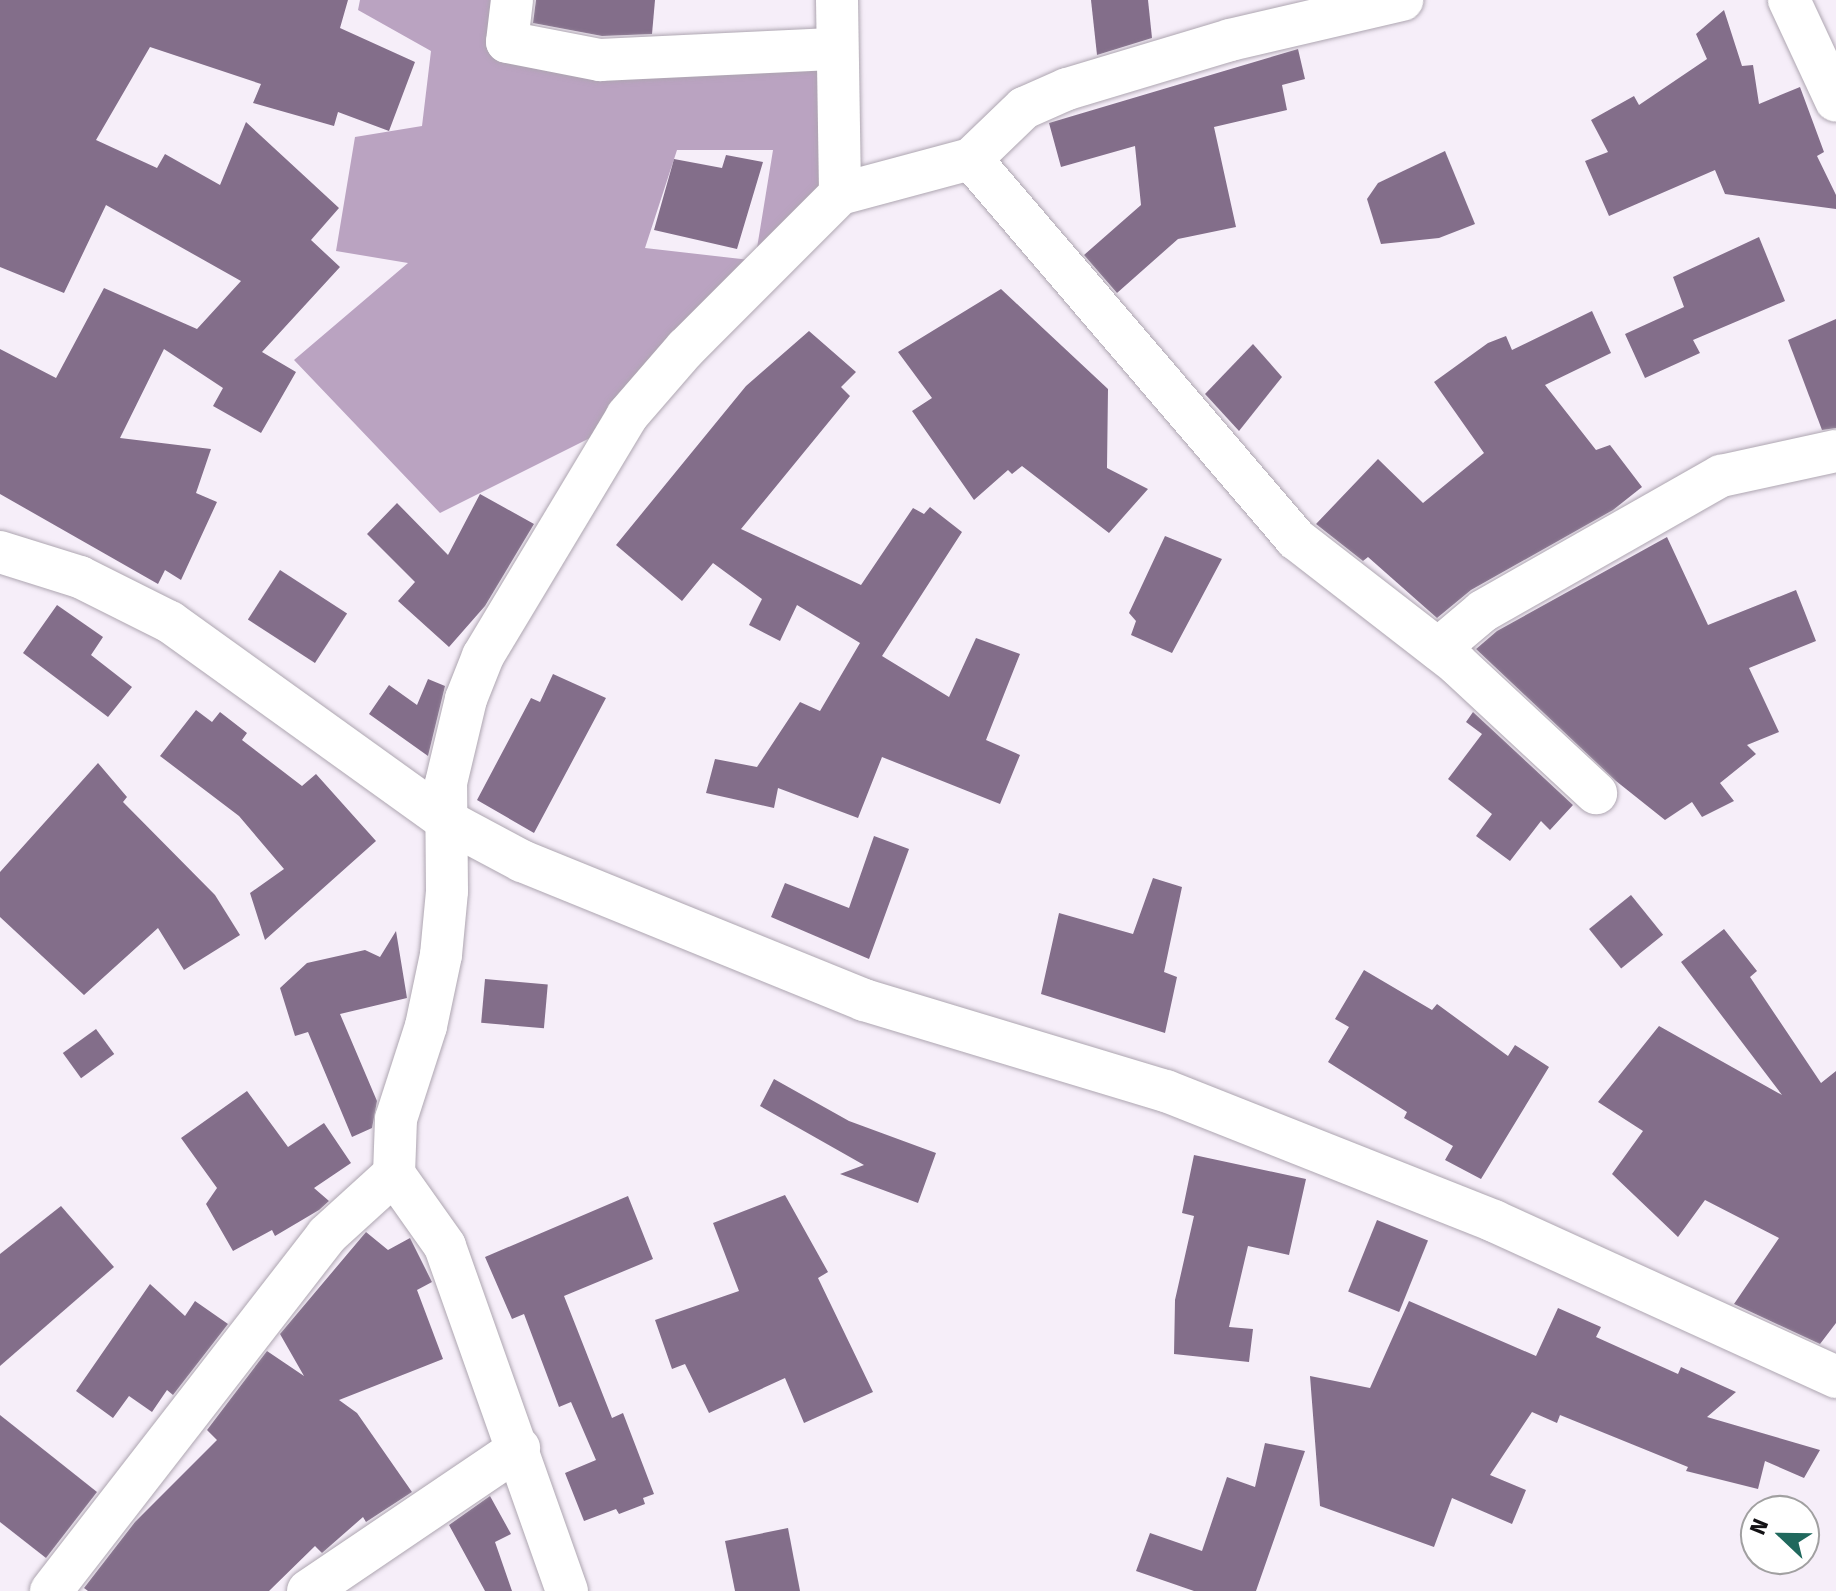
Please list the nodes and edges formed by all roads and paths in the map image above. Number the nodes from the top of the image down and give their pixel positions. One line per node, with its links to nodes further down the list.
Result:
1 (512, 0): 5 (street)
2 (837, 0): 5 (street)
3 (1402, 0): 7 (street)
4 (1789, 0): 6 (street)
5 (837, 49): 8 (street)
6 (1836, 101)
7 (971, 159): 8 (street); 11 (street)
8 (840, 194): 13 (street)
9 (1836, 451): 11 (street)
10 (0, 552): 13 (street)
11 (1438, 649): 12 (street)
12 (1596, 793)
13 (447, 821): 14 (street); 15 (street)
14 (394, 1174): 16 (street); 17 (street)
15 (1836, 1377)
16 (519, 1448): 18 (street); 19 (street)
17 (51, 1591)
18 (308, 1591)
19 (567, 1591)

